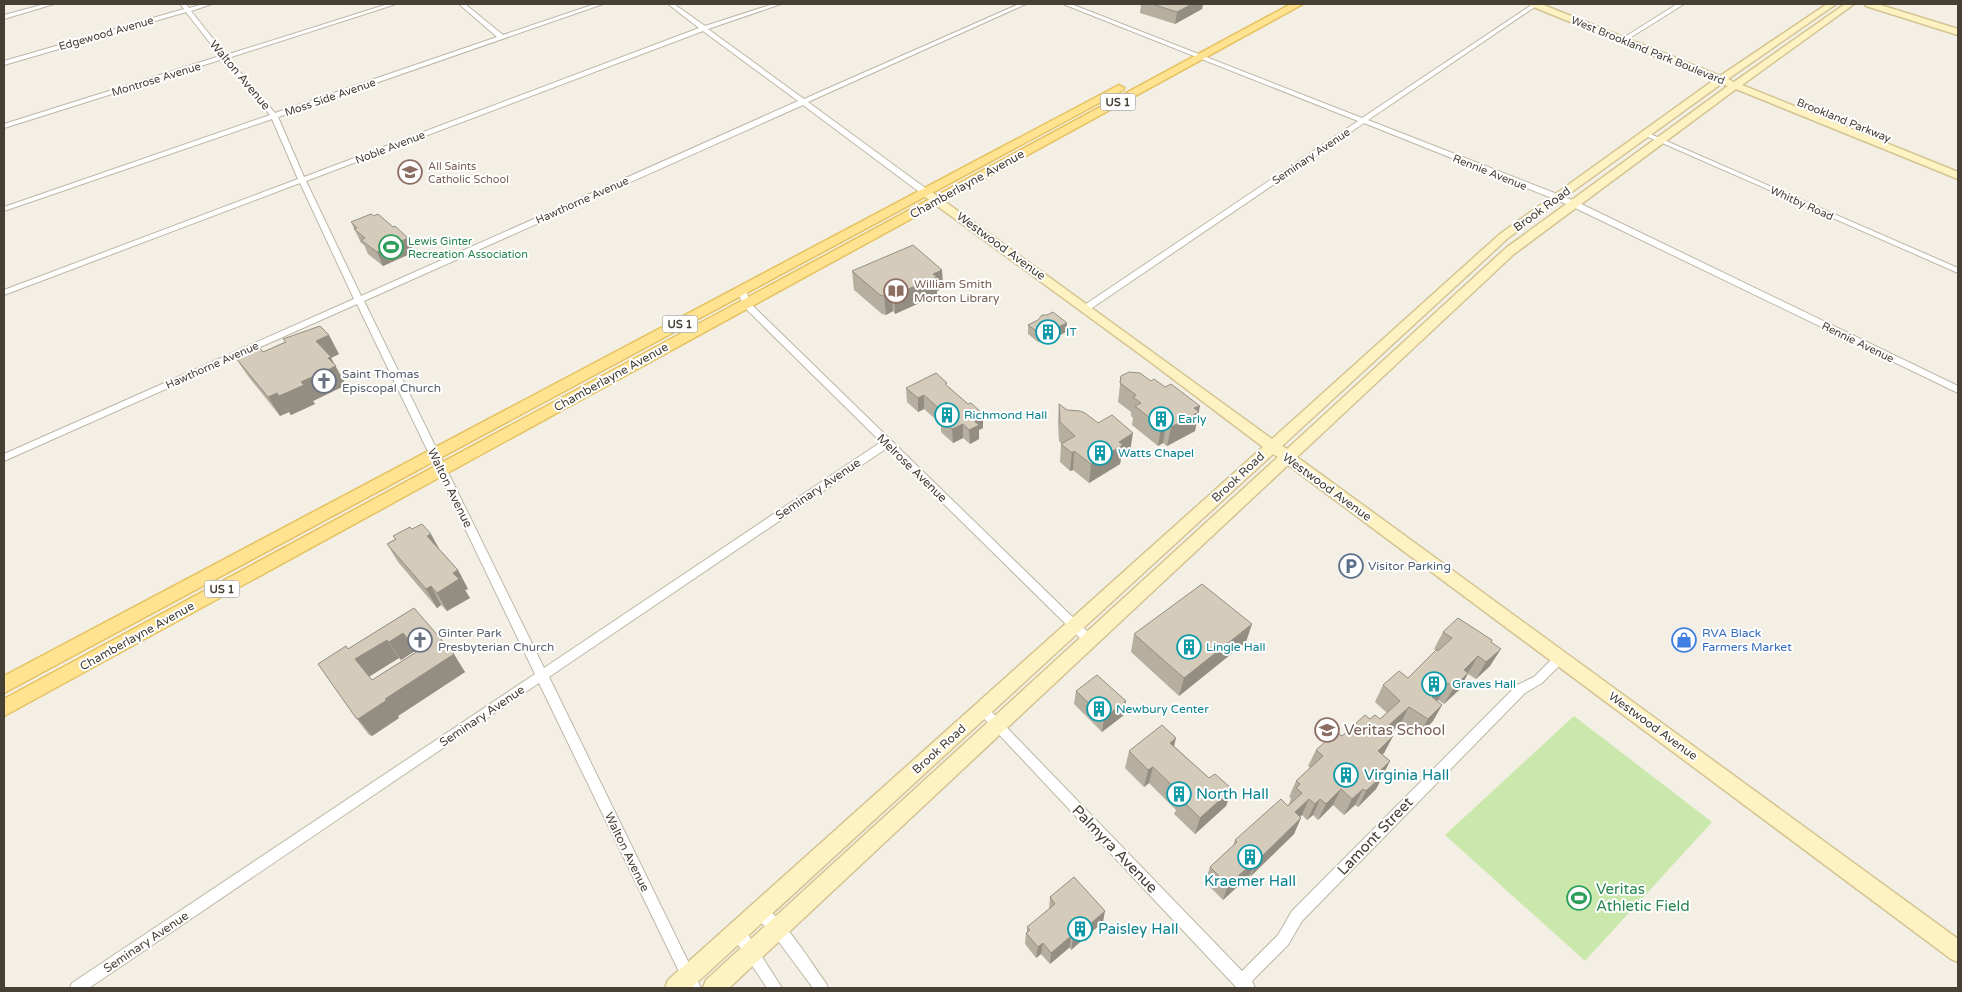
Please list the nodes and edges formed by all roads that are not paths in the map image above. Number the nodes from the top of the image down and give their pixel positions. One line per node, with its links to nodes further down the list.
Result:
1 (51, 4): 18 (street)
2 (209, 4): 19 (street, Edgewood Avenue)
3 (393, 4): 28 (street, Montrose Avenue)
4 (462, 4): 24 (street)
5 (600, 4): 24 (street, Moss Side Avenue)
6 (671, 4): 21 (street, Westwood Avenue)
7 (778, 4): 21 (street, Noble Avenue)
8 (1023, 4): 32 (street, Hawthorne Avenue)
9 (1066, 4): 26 (street, Rennie Avenue)
10 (1278, 4): 26 (main road, Chamberlayne Avenue / US 1)
11 (1298, 4): 27 (main road, Chamberlayne Avenue / US 1)
12 (1535, 4): 25 (main road, West Brookland Park Boulevard); 34 (street, Seminary Avenue)
13 (1559, 4): 23 (main road, West Brookland Park Boulevard)
14 (1681, 4): 23 (street)
15 (1832, 4): 30 (main road, Brook Road)
16 (1850, 4): 31 (main road, Brook Road)
17 (1870, 4): 22 (main road)
18 (35, 6): 20 (street)
19 (185, 7): 28 (street, Walton Avenue); 29 (street, Edgewood Avenue)
20 (4, 17)
21 (703, 28): 32 (street, Westwood Avenue); 40 (street, Noble Avenue)
22 (1958, 32)
23 (1632, 34): 25 (street); 30 (main road, West Brookland Park Boulevard)
24 (502, 38): 33 (street, Moss Side Avenue)
25 (1623, 40): 30 (main road, West Brookland Park Boulevard)
26 (1187, 52): 27 (street, Rennie Avenue); 41 (main road, Chamberlayne Avenue / US 1)
27 (1200, 57): 34 (street, Rennie Avenue); 41 (main road, Chamberlayne Avenue / US 1)
28 (225, 58): 33 (street, Walton Avenue); 35 (street, Montrose Avenue)
29 (4, 63)
30 (1726, 77): 31 (main road, Brookland Parkway); 36 (main road, Brook Road)
31 (1739, 82): 37 (main road, Brook Road); 38 (main road, Brookland Parkway); 39 (main road, Brookland Parkway)
32 (803, 102): 41 (street, Westwood Avenue); 48 (street, Hawthorne Avenue)
33 (274, 116): 40 (street, Walton Avenue); 44 (street, Moss Side Avenue)
34 (1363, 121): 42 (street, Rennie Avenue); 49 (street, Seminary Avenue)
35 (4, 126)
36 (1646, 134): 37 (street, Whitby Road); 42 (main road, Brook Road)
37 (1659, 140): 43 (main road, Brook Road); 45 (street, Whitby Road)
38 (1958, 166)
39 (1958, 176)
40 (302, 180): 46 (street, Noble Avenue); 48 (street, Walton Avenue)
41 (931, 196): 47 (main road, Chamberlayne Avenue / US 1); 49 (main road, Westwood Avenue)
42 (1556, 198): 43 (street, Rennie Avenue); 52 (main road, Brook Road)
43 (1572, 204): 50 (street, Rennie Avenue); 52 (main road, Brook Road)
44 (4, 209)
45 (1958, 272)
46 (4, 293)
47 (744, 297): 51 (street, Melrose Avenue); 54 (main road, Chamberlayne Avenue / US 1)
48 (359, 300): 53 (street, Hawthorne Avenue); 54 (street, Walton Avenue)
49 (1086, 308): 52 (main road, Westwood Avenue)
50 (1958, 390)
51 (886, 443): 55 (street, Melrose Avenue); 58 (street, Seminary Avenue)
52 (1279, 452): 55 (main road, Brook Road); 56 (main road, Brook Road); 57 (main road, Westwood Avenue)
53 (4, 458)
54 (438, 462): 58 (street, Walton Avenue); 59 (main road, Chamberlayne Avenue / US 1); 60 (main road, Chamberlayne Avenue / US 1)
55 (1075, 626): 56 (street, Melrose Avenue); 61 (main road, Brook Road)
56 (1090, 640): 62 (main road, Brook Road)
57 (1560, 658): 66 (main road, Westwood Avenue); 69 (street, Lamont Street)
58 (541, 676): 68 (street, Walton Avenue); 70 (street, Seminary Avenue)
59 (4, 685)
60 (4, 708)
61 (982, 710): 62 (street, Palmyra Avenue); 63 (main road, Brook Road)
62 (997, 726): 64 (main road, Brook Road); 69 (street, Palmyra Avenue)
63 (760, 912): 64 (street); 65 (main road, Brook Road)
64 (778, 929): 67 (main road, Brook Road); 73 (street)
65 (738, 932): 67 (street); 68 (main road, Brook Road)
66 (1958, 952)
67 (752, 954): 71 (main road, Brook Road); 72 (street)
68 (686, 984)
69 (1244, 985)
70 (77, 988)
71 (714, 988)
72 (775, 988)
73 (820, 988)

